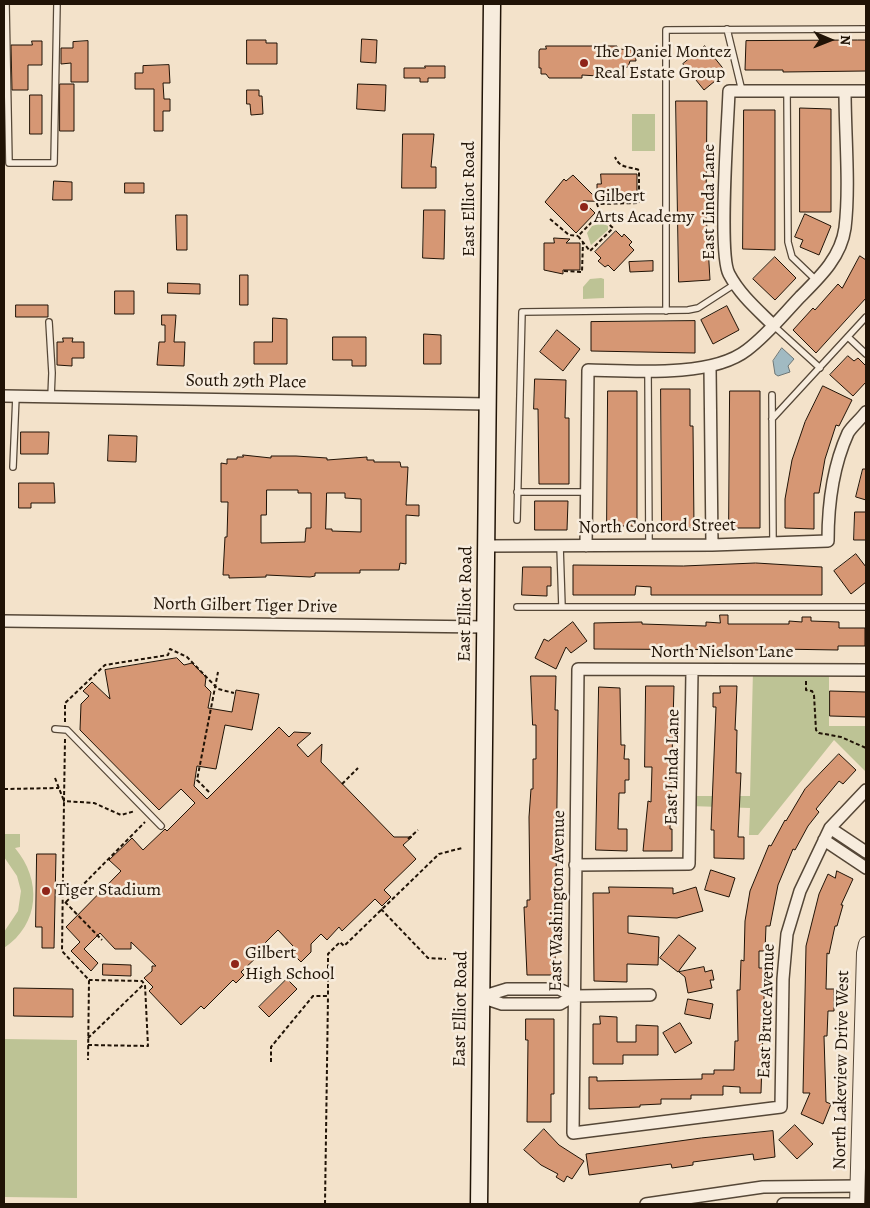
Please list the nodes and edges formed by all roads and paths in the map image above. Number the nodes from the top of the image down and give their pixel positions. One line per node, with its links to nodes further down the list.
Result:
1 (6, 4): 2 (lane)
2 (57, 4)
3 (492, 4): 30 (main road, East Elliot Road)
4 (727, 29): 5 (lane); 6 (lane); 18 (lane)
5 (866, 29)
6 (742, 91): 7 (street); 17 (street, East Linda Lane)
7 (788, 91): 9 (street); 16 (lane)
8 (866, 91): 9 (street)
9 (845, 92): 16 (street)
10 (616, 157): 11 (path)
11 (601, 213): 13 (path); 14 (path)
12 (550, 219): 13 (path)
13 (578, 236): 14 (path)
14 (583, 242): 15 (path)
15 (564, 272)
16 (816, 280): 21 (street)
17 (735, 284): 18 (lane); 21 (street, East Linda Lane)
18 (666, 311): 34 (lane)
19 (866, 317): 22 (lane)
20 (49, 322): 29 (lane)
21 (774, 326): 24 (street); 25 (lane)
22 (848, 337): 23 (lane); 25 (lane)
23 (866, 354)
24 (710, 366): 26 (street); 39 (street)
25 (820, 368): 32 (lane)
26 (648, 372): 35 (street); 38 (lane)
27 (772, 395): 32 (lane)
28 (10, 396): 29 (street, South 29th Place); 33 (lane)
29 (51, 397): 30 (street, South 29th Place)
30 (488, 404): 40 (main road, East Elliot Road)
31 (866, 412): 37 (street, North Concord Street)
32 (772, 419): 37 (lane)
33 (13, 468)
34 (518, 492): 35 (lane); 36 (lane)
35 (587, 492): 42 (street)
36 (517, 520)
37 (773, 543): 39 (street, North Concord Street)
38 (649, 545): 39 (street, North Concord Street); 42 (street, North Concord Street)
39 (712, 545)
40 (486, 546): 41 (street, North Concord Street); 47 (main road, East Elliot Road)
41 (560, 546): 42 (street, North Concord Street); 44 (lane)
42 (586, 546)
43 (517, 607): 44 (lane)
44 (562, 607): 45 (lane)
45 (866, 607)
46 (4, 621): 47 (street, North Gilbert Tiger Drive)
47 (485, 627): 88 (main road, East Elliot Road)
48 (578, 669): 49 (street, North Nielson Lane); 75 (street, East Washington Avenue)
49 (692, 670): 50 (street, North Nielson Lane); 75 (street, East Linda Lane)
50 (806, 670): 51 (street, North Nielson Lane); 57 (path)
51 (866, 670)
52 (218, 672): 53 (path)
53 (215, 685): 54 (path); 56 (path); 64 (path)
54 (234, 693)
55 (55, 729): 56 (lane)
56 (65, 730): 65 (path); 66 (lane)
57 (866, 748)
58 (358, 768): 60 (path)
59 (55, 778): 61 (path)
60 (342, 784)
61 (59, 788): 62 (path); 65 (path)
62 (4, 789)
63 (866, 790): 69 (street, East Bruce Avenue)
64 (209, 792)
65 (64, 801): 66 (path); 77 (path)
66 (144, 807): 67 (lane)
67 (152, 816): 68 (lane); 77 (path)
68 (161, 826)
69 (830, 828): 72 (street, East Bruce Avenue); 74 (street)
70 (418, 830): 71 (path)
71 (408, 839)
72 (824, 840): 76 (street); 93 (street, East Bruce Avenue)
73 (462, 848): 78 (path)
74 (866, 852)
75 (575, 865): 87 (street, East Washington Avenue)
76 (866, 868)
77 (64, 902): 79 (path); 82 (path)
78 (381, 909): 81 (path); 86 (path)
79 (102, 940)
80 (866, 944): 84 (street, North Lakeview Drive West)
81 (446, 959)
82 (89, 980): 83 (path); 89 (path)
83 (144, 984): 89 (path); 90 (path)
84 (864, 994): 94 (street, North Lakeview Drive West)
85 (650, 995): 87 (street)
86 (328, 996): 92 (path); 95 (path)
87 (574, 996): 88 (street); 93 (street, East Washington Avenue)
88 (481, 997): 96 (main road, East Elliot Road)
89 (88, 1038): 90 (path)
90 (88, 1045): 91 (path)
91 (88, 1060)
92 (271, 1062)
93 (574, 1133)
94 (858, 1198): 97 (street); 98 (street)
95 (325, 1204)
96 (479, 1204)
97 (646, 1204)
98 (783, 1204)

